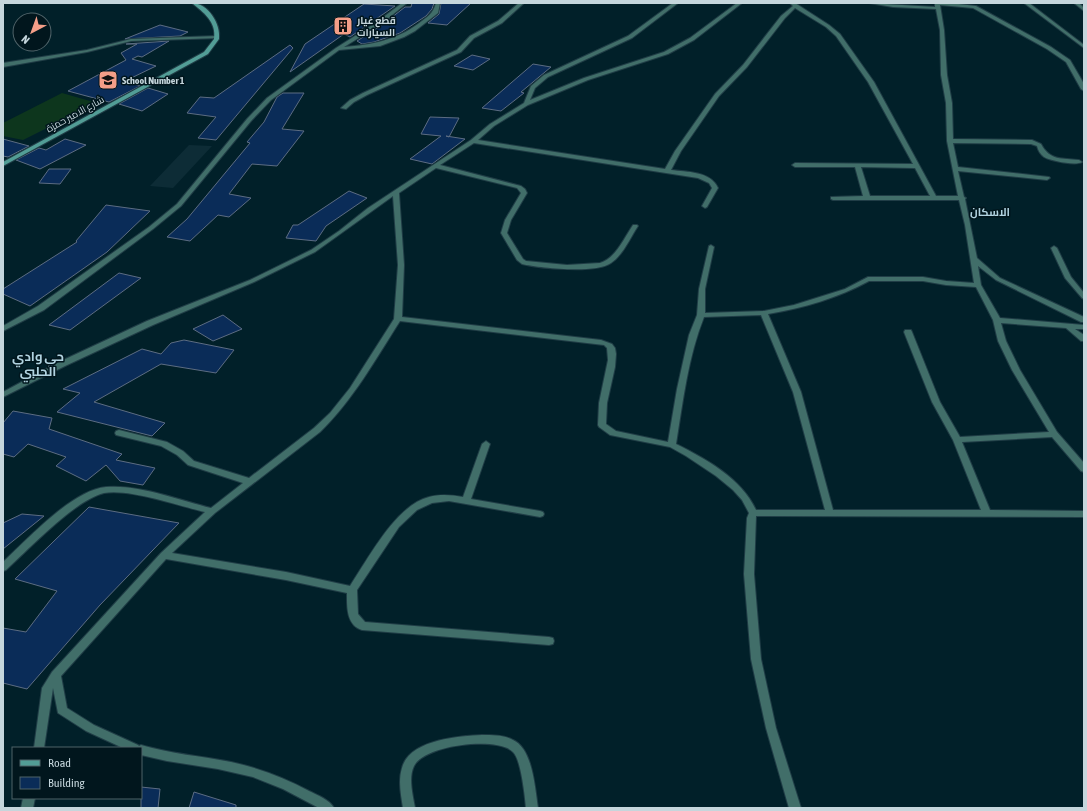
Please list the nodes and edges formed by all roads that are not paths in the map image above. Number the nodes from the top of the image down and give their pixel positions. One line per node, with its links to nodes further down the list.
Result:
1 (194, 3): 13 (main road)
2 (405, 3): 15 (street)
3 (438, 3): 15 (street)
4 (522, 3): 19 (street)
5 (676, 3): 18 (street)
6 (740, 3): 18 (street)
7 (871, 3): 11 (street)
8 (1026, 3): 14 (street)
9 (1076, 3): 12 (street)
10 (794, 4): 27 (street); 29 (street)
11 (937, 5): 17 (street); 21 (street)
12 (1084, 10)
13 (217, 37): 16 (street); 23 (main road, شارع الامير حمزة)
14 (1084, 47)
15 (338, 49): 50 (street)
16 (3, 65)
17 (1084, 89)
18 (526, 104): 20 (street)
19 (344, 108)
20 (473, 141): 25 (street); 29 (street)
21 (950, 141): 22 (street); 28 (street)
22 (1079, 162)
23 (3, 164)
24 (795, 165): 26 (street)
25 (435, 166): 31 (street); 37 (street)
26 (858, 166): 27 (street); 33 (street)
27 (917, 166): 34 (street)
28 (955, 169): 30 (street); 35 (street)
29 (667, 171): 36 (street)
30 (1047, 178)
31 (396, 192): 45 (street); 53 (street)
32 (833, 198): 33 (street)
33 (867, 198): 34 (street)
34 (934, 198): 35 (street)
35 (963, 198): 40 (street)
36 (705, 206)
37 (635, 226)
38 (711, 247): 44 (street)
39 (1054, 248): 42 (street)
40 (974, 259): 41 (street); 47 (street)
41 (978, 285): 43 (street); 46 (street)
42 (1084, 297)
43 (764, 313): 44 (street); 66 (street)
44 (701, 315): 58 (street)
45 (398, 319): 58 (street); 60 (street)
46 (997, 320): 48 (street); 55 (street)
47 (1084, 320)
48 (1069, 327): 49 (street); 52 (street)
49 (1084, 327)
50 (3, 329)
51 (908, 332): 56 (street)
52 (1084, 339)
53 (3, 395)
54 (119, 433): 60 (street)
55 (1054, 434): 56 (street); 59 (street)
56 (957, 440): 64 (street)
57 (486, 444): 61 (street)
58 (672, 445): 63 (street)
59 (1084, 469)
60 (251, 482): 62 (street)
61 (466, 501): 65 (street); 70 (street)
62 (212, 511): 68 (street); 69 (street)
63 (753, 513): 66 (street); 79 (street)
64 (987, 513): 66 (street); 67 (street)
65 (540, 514)
66 (830, 514)
67 (1084, 514)
68 (164, 555): 70 (street); 72 (street)
69 (3, 568)
70 (352, 590): 71 (street)
71 (549, 641)
72 (56, 675): 73 (street); 74 (street)
73 (39, 747)
74 (132, 747)
75 (142, 750): 76 (street)
76 (328, 808)
77 (409, 808): 78 (street)
78 (532, 808)
79 (795, 808)

